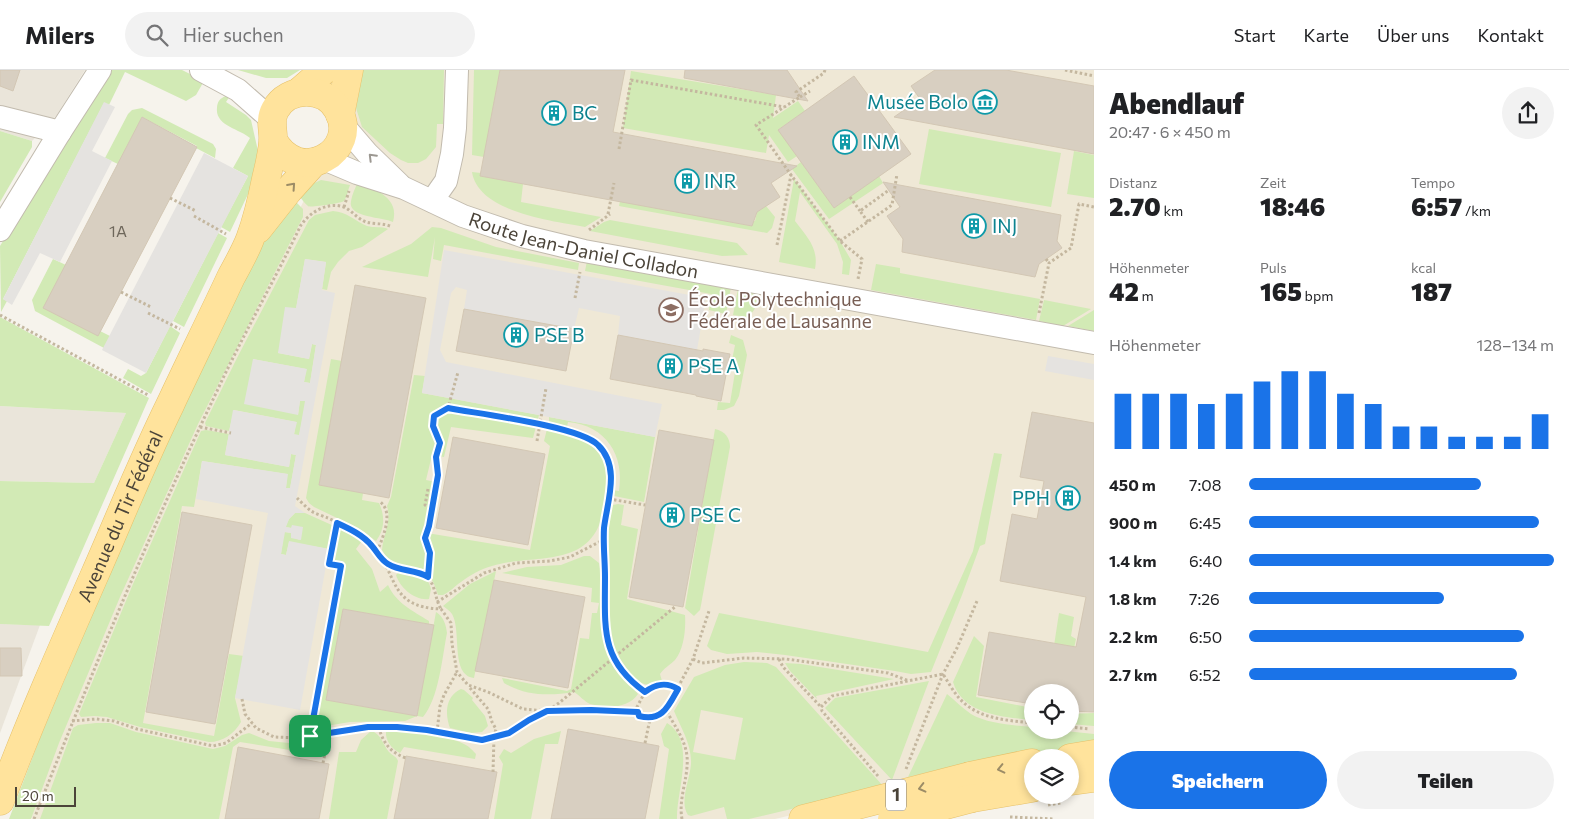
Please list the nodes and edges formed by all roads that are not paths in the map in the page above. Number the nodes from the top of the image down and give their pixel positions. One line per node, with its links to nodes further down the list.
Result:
1 (100, 70): 11 (street)
2 (201, 70): 6 (street)
3 (324, 70): 7 (main road)
4 (349, 70): 9 (main road)
5 (457, 70): 14 (street)
6 (238, 90): 7 (street); 10 (street)
7 (294, 94): 9 (main road); 10 (main road)
8 (0, 117): 11 (street)
9 (341, 120): 12 (main road); 13 (street, Route Jean-Daniel Colladon, one-way to 9)
10 (272, 130): 12 (main road); 16 (main road, Avenue du Tir Fédéral)
11 (60, 132): 15 (street)
12 (319, 161): 13 (street, Route Jean-Daniel Colladon); 16 (main road, Avenue du Tir Fédéral, one-way to 12)
13 (404, 188): 14 (street, Route Jean-Daniel Colladon)
14 (432, 201): 17 (street, Route Jean-Daniel Colladon)
15 (0, 230)
16 (241, 237): 25 (main road, Avenue du Tir Fédéral)
17 (1094, 343)
18 (1094, 754): 19 (main road)
19 (1079, 756)
20 (1024, 765): 23 (main road, 1, one-way to 23)
21 (1094, 778): 22 (main road)
22 (1079, 780)
23 (971, 787): 24 (main road, 1); 26 (main road, 1, one-way to 26, bridge); 27 (main road, 1, bridge)
24 (1024, 788)
25 (0, 800)
26 (813, 816)
27 (892, 819)

